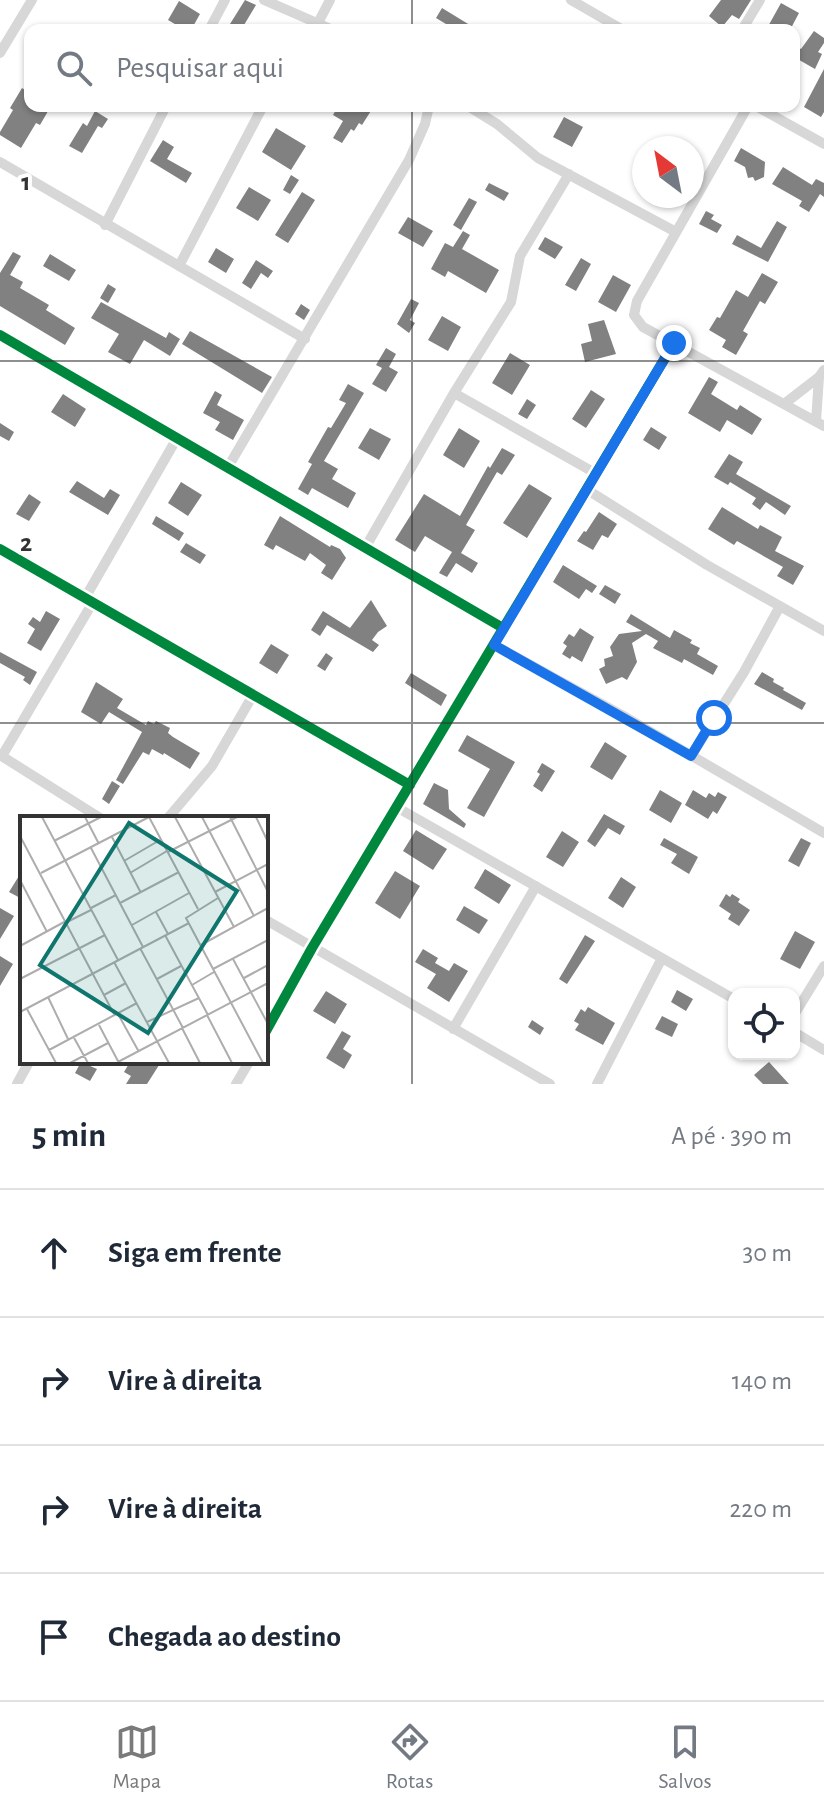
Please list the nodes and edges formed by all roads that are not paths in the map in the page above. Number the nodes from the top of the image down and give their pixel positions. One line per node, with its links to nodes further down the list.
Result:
1 (32, 0): 11 (street)
2 (225, 0): 7 (street)
3 (264, 0): 8 (street)
4 (330, 0): 8 (street)
5 (571, 0): 9 (street)
6 (760, 0): 10 (street)
7 (212, 24)
8 (310, 24)
9 (613, 24)
10 (746, 24)
11 (0, 53)
12 (163, 112): 21 (street)
13 (260, 112): 23 (street)
14 (428, 112): 25 (street)
15 (478, 112): 20 (street)
16 (745, 112): 22 (street)
17 (767, 112): 18 (street)
18 (824, 144)
19 (0, 162): 21 (street)
20 (569, 174): 22 (street); 28 (street)
21 (105, 225): 23 (street)
22 (676, 232): 26 (street)
23 (179, 266): 25 (street)
24 (0, 335): 31 (street)
25 (305, 339): 32 (street)
26 (674, 343): 29 (street); 33 (street)
27 (822, 374): 29 (street); 30 (street)
28 (454, 393): 33 (street); 35 (street)
29 (784, 404): 30 (street)
30 (820, 424)
31 (177, 438): 32 (street); 37 (street)
32 (228, 467): 35 (street)
33 (595, 473): 34 (street)
34 (586, 489): 38 (street); 39 (street)
35 (365, 548): 39 (street)
36 (0, 549): 37 (street)
37 (89, 600): 42 (street); 43 (street)
38 (780, 606): 40 (street); 44 (street)
39 (503, 628): 41 (street)
40 (824, 631)
41 (494, 645): 44 (street); 45 (street)
42 (253, 695): 45 (street); 48 (street)
43 (1, 755): 47 (street)
44 (691, 756): 49 (street)
45 (410, 785): 46 (street)
46 (398, 808): 50 (street); 52 (street)
47 (97, 816)
48 (170, 816)
49 (824, 833)
50 (536, 886): 53 (street); 58 (street)
51 (268, 921): 52 (street)
52 (312, 948): 57 (street); 58 (street)
53 (662, 958): 55 (street); 66 (street)
54 (824, 966): 56 (street)
55 (728, 996)
56 (800, 1005)
57 (268, 1027)
58 (453, 1029): 65 (street)
59 (800, 1036): 60 (street)
60 (824, 1050)
61 (28, 1064): 63 (street)
62 (248, 1064): 64 (street)
63 (17, 1084)
64 (236, 1084)
65 (550, 1084)
66 (598, 1084)

